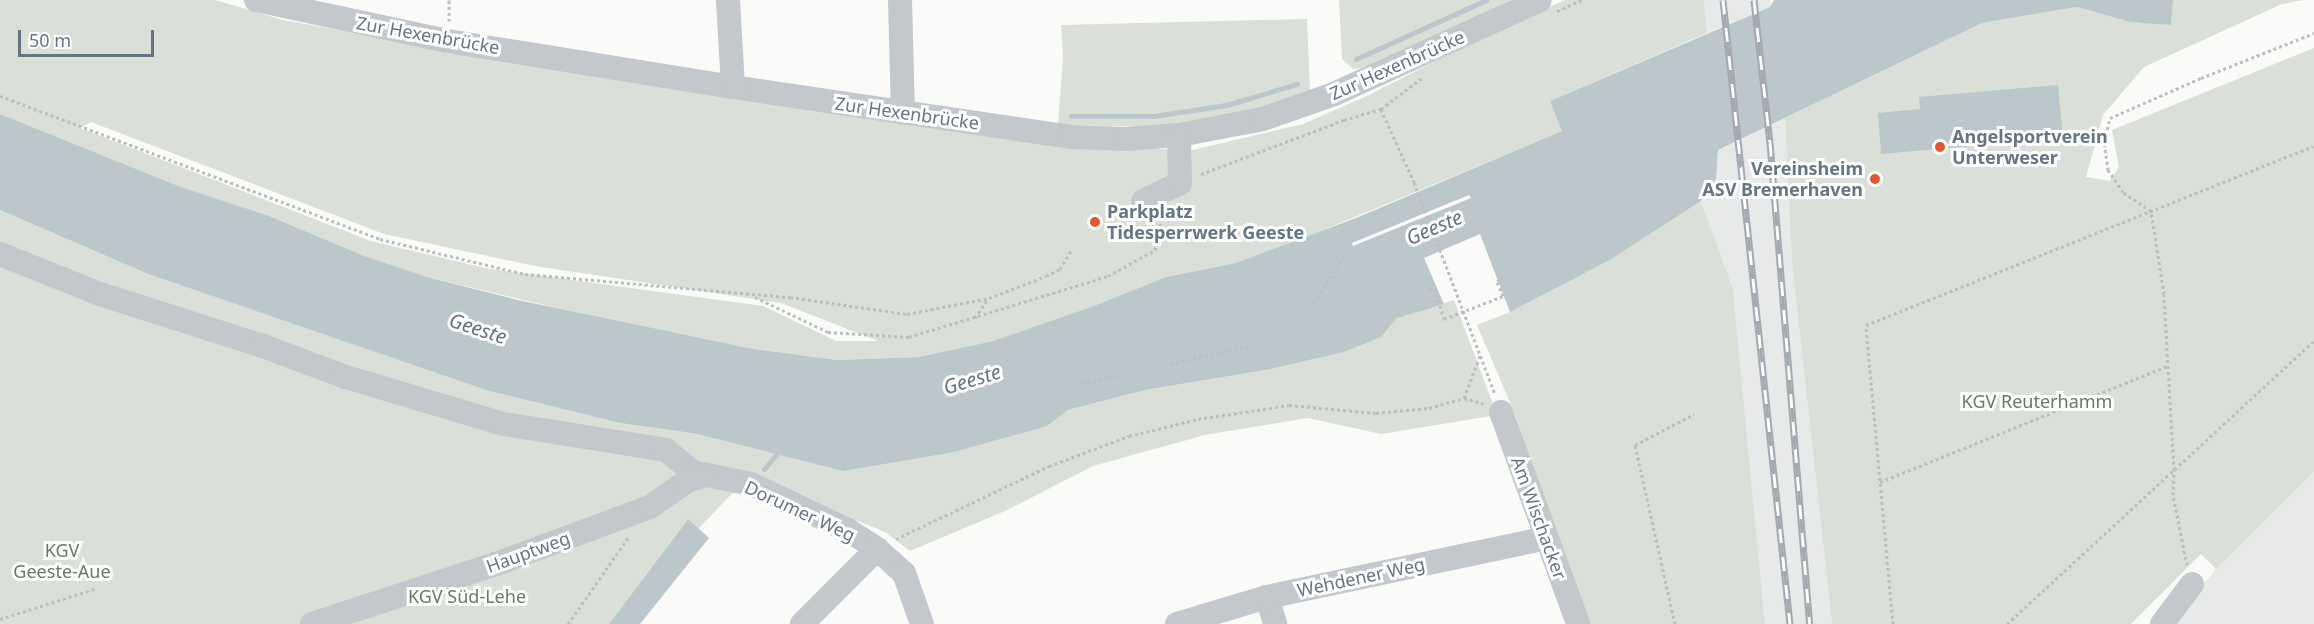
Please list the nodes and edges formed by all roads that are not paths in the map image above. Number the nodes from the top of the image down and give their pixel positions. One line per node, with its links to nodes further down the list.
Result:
1 (256, 0): 5 (street, Zur Hexenbrücke)
2 (728, 0): 6 (street)
3 (900, 0): 7 (street)
4 (1540, 0): 8 (street, Zur Hexenbrücke)
5 (281, 4): 6 (street, Zur Hexenbrücke)
6 (733, 87): 7 (street, Zur Hexenbrücke)
7 (903, 113): 8 (street, Zur Hexenbrücke)
8 (1179, 135): 9 (street)
9 (1143, 201)
10 (0, 254): 12 (street)
11 (1501, 412): 13 (street, Am Wischacker)
12 (702, 476): 14 (street, Dorumer Weg); 17 (street, Hauptweg)
13 (1547, 538): 16 (street, Wehdener Weg); 22 (street, Am Wischacker)
14 (877, 549): 18 (street); 19 (street, Dorumer Weg)
15 (2192, 584): 23 (street)
16 (1267, 597): 20 (street, Wehdener Weg); 21 (street)
17 (312, 624)
18 (802, 624)
19 (922, 624)
20 (1177, 624)
21 (1275, 624)
22 (1578, 624)
23 (2162, 624)

